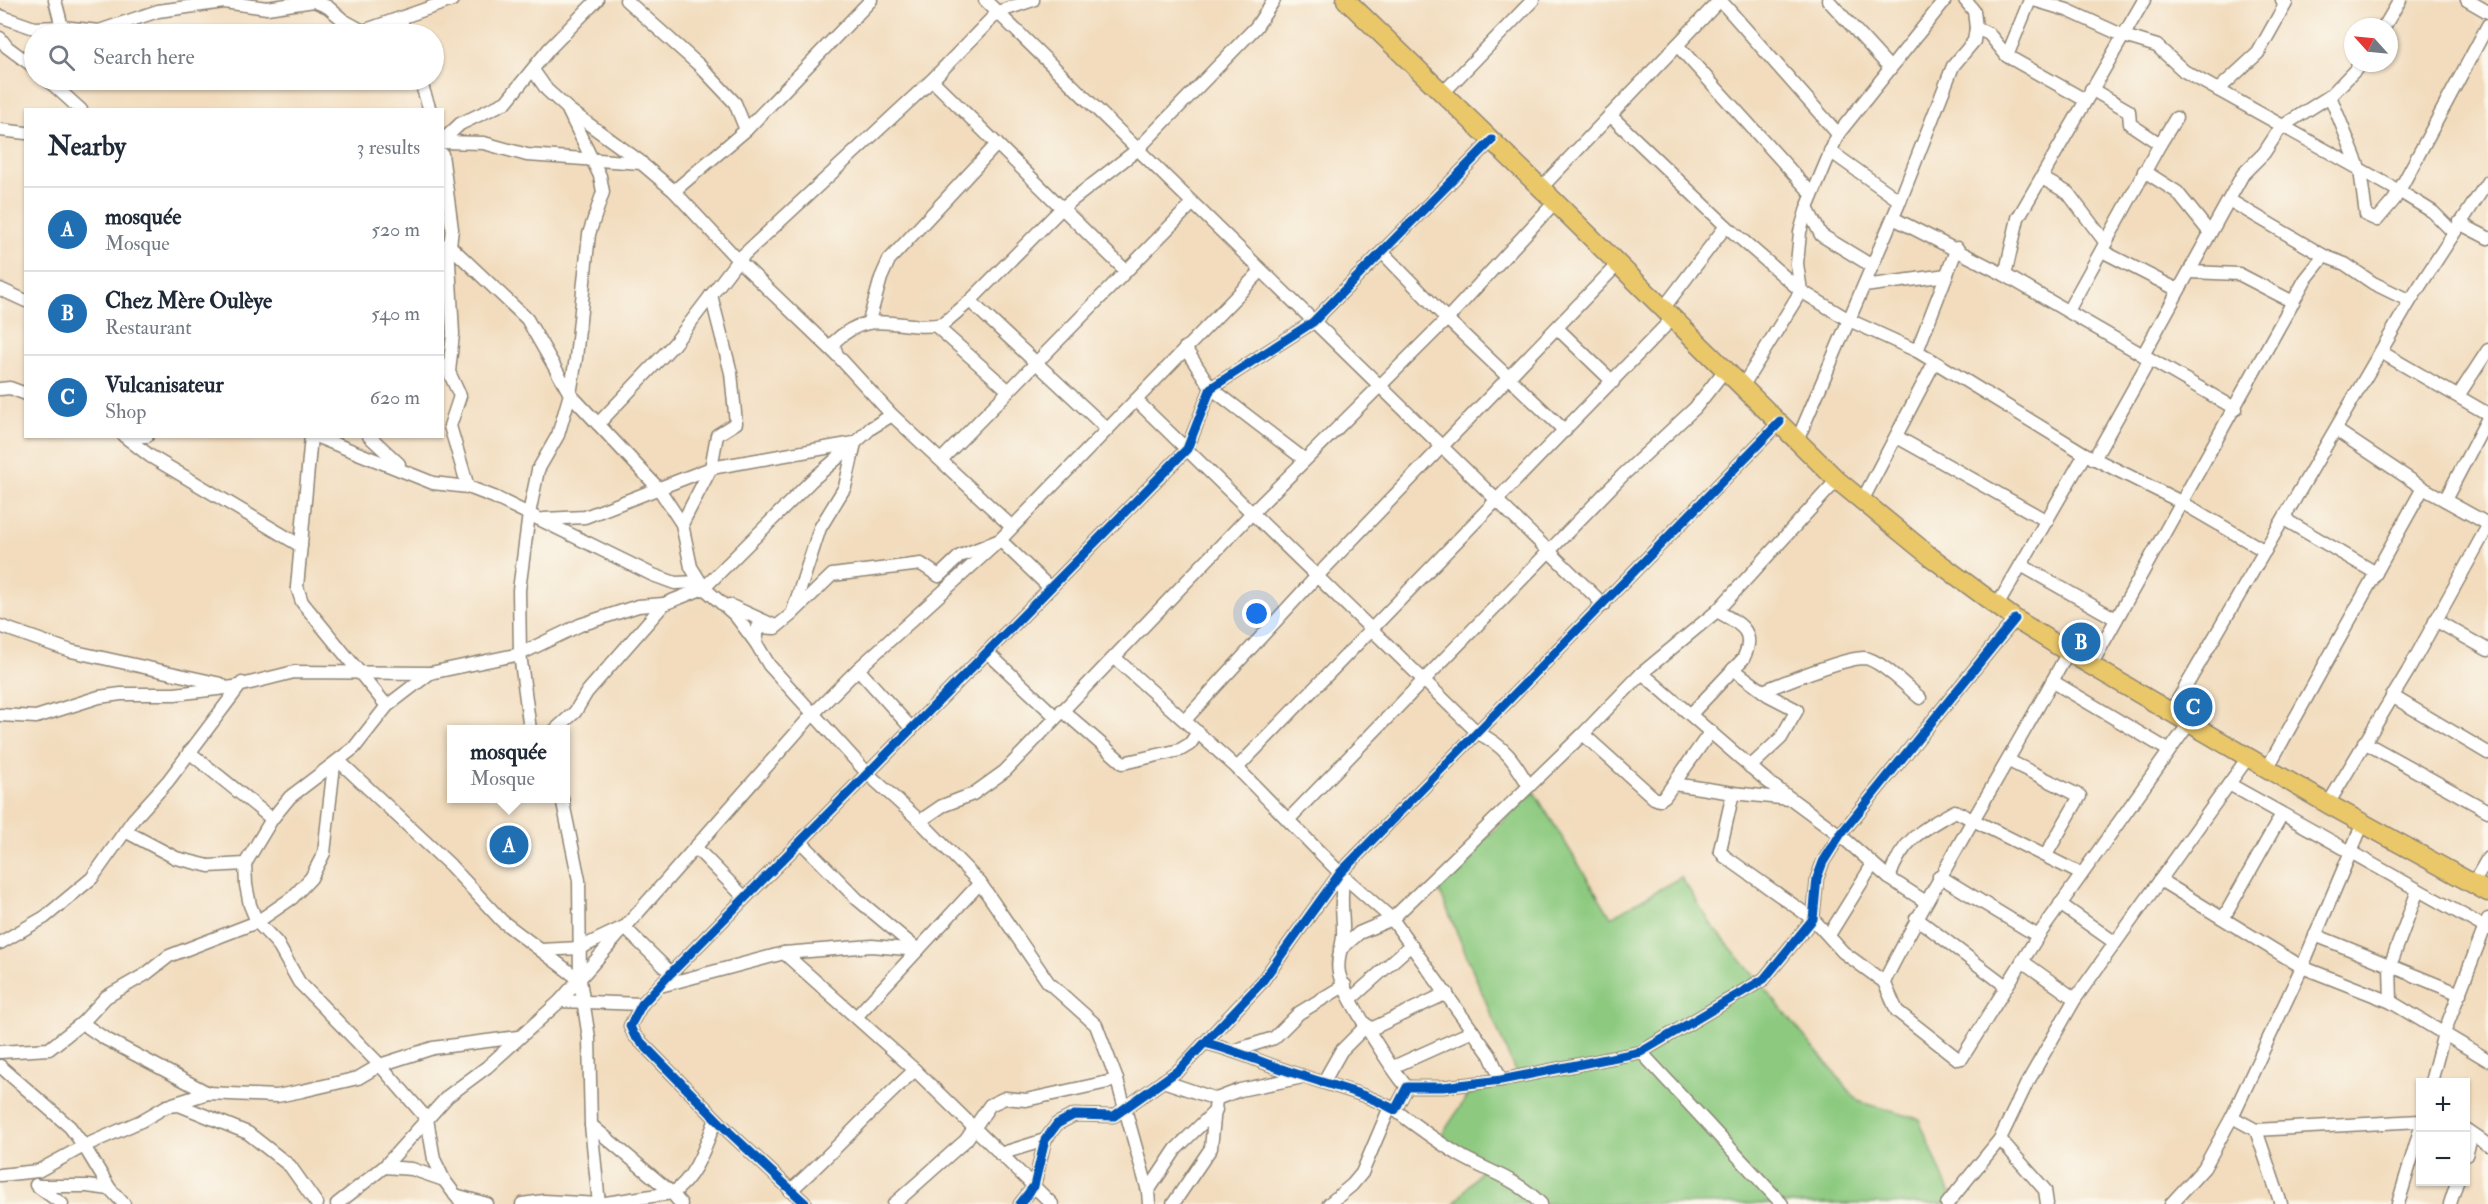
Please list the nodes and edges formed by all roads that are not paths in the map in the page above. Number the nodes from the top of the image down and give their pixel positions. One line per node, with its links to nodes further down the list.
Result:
1 (55, 0): 29 (street)
2 (452, 0): 27 (street)
3 (597, 0): 42 (street)
4 (626, 0): 58 (street)
5 (871, 0): 58 (street)
6 (985, 0): 23 (street)
7 (1033, 0): 23 (street)
8 (1274, 0): 66 (street)
9 (1346, 0): 48 (main road)
10 (1515, 0): 21 (street)
11 (1720, 0): 38 (street); 60 (street)
12 (1828, 0): 41 (street)
13 (1945, 0): 41 (street)
14 (1965, 0): 35 (street)
15 (2032, 0): 22 (street); 39 (street)
16 (2144, 0): 36 (street)
17 (2400, 0): 26 (street)
18 (2467, 0): 24 (street)
19 (2285, 1): 47 (street)
20 (330, 3): 30 (street); 31 (street)
21 (1529, 5): 48 (street)
22 (2068, 5): 36 (street)
23 (998, 12): 44 (street); 66 (street)
24 (2488, 12)
25 (0, 16): 28 (street)
26 (2389, 18)
27 (401, 20): 32 (street); 33 (street)
28 (24, 24)
29 (61, 24)
30 (120, 24)
31 (350, 24)
32 (387, 24)
33 (402, 24)
34 (2488, 25): 77 (street)
35 (1976, 28): 39 (street); 80 (street)
36 (2124, 36): 47 (street); 49 (street)
37 (0, 38): 40 (street)
38 (1677, 45): 54 (street); 78 (street)
39 (2007, 56): 49 (street)
40 (24, 60)
41 (1890, 68): 60 (street)
42 (533, 70): 53 (street); 61 (street)
43 (2353, 72): 50 (street)
44 (932, 80): 64 (street); 95 (street)
45 (59, 90): 51 (street)
46 (423, 90): 52 (street)
47 (2218, 90): 56 (street)
48 (1442, 94): 62 (main road)
49 (2088, 94): 65 (street); 73 (street)
50 (2330, 96): 56 (street); 71 (street)
51 (79, 108)
52 (429, 108)
53 (567, 108): 68 (street); 69 (street)
54 (1610, 115): 75 (street); 86 (street)
55 (2176, 118): 65 (street)
56 (2281, 127): 71 (street); 79 (street)
57 (0, 130): 59 (street)
58 (746, 130): 76 (street)
59 (24, 133)
60 (1838, 134): 67 (street)
61 (444, 139)
62 (1492, 140): 75 (main road); 93 (street)
63 (444, 141): 68 (street)
64 (997, 144): 83 (street); 116 (street)
65 (2160, 144): 72 (street)
66 (1137, 150): 82 (street); 83 (street)
67 (1830, 151): 78 (street); 80 (street)
68 (590, 159): 69 (street); 137 (street)
69 (642, 163): 76 (street)
70 (444, 169): 90 (street)
71 (2361, 170): 77 (street); 77 (street)
72 (2144, 171): 88 (street); 91 (street)
73 (2042, 178): 91 (street); 102 (street)
74 (2488, 181): 87 (street)
75 (1541, 188): 81 (main road)
76 (674, 190): 95 (street)
77 (2398, 191): 87 (street)
78 (1812, 194): 84 (street)
79 (2229, 200): 88 (street); 94 (street)
80 (1900, 201): 85 (street)
81 (1555, 202): 96 (main road); 114 (street)
82 (1192, 204): 98 (street); 99 (street)
83 (1062, 208): 98 (street); 109 (street)
84 (1807, 208): 97 (street); 106 (street)
85 (1893, 218): 92 (street); 97 (street)
86 (1726, 226): 106 (street); 113 (street)
87 (2456, 228): 89 (street); 110 (street)
88 (2210, 233): 100 (street)
89 (2488, 238)
90 (446, 243): 137 (street); 163 (street)
91 (2104, 247): 105 (street); 112 (street)
92 (1958, 248): 101 (street); 102 (street)
93 (1382, 252): 114 (street); 117 (street)
94 (2324, 255): 110 (street); 111 (street)
95 (738, 260): 107 (street); 124 (street)
96 (1617, 264): 113 (main road); 119 (street)
97 (1872, 266): 103 (street)
98 (1126, 271): 126 (street)
99 (1261, 271): 117 (street); 120 (street)
100 (2190, 272): 105 (street); 111 (street)
101 (1947, 275): 103 (street); 122 (street)
102 (2005, 275): 112 (street)
103 (1864, 286): 115 (street)
104 (0, 289): 108 (street)
105 (2178, 290): 125 (street)
106 (1801, 291): 115 (street); 132 (street)
107 (711, 295): 144 (street); 160 (street)
108 (24, 300)
109 (970, 301): 118 (street); 126 (street)
110 (2410, 301): 123 (street)
111 (2293, 302): 140 (street)
112 (2068, 311): 125 (street)
113 (1667, 314): 128 (main road); 130 (street)
114 (1447, 319): 129 (street); 131 (street)
115 (1849, 320): 122 (street); 153 (street)
116 (869, 321): 118 (street); 124 (street)
117 (1313, 322): 131 (street); 133 (street)
118 (936, 326): 135 (street)
119 (1557, 328): 129 (street); 130 (street)
120 (1185, 348): 133 (street); 139 (street)
121 (2488, 350): 138 (street)
122 (1917, 351): 127 (street)
123 (2381, 352): 138 (street); 146 (street)
124 (838, 356): 141 (street)
125 (2146, 357): 140 (street); 157 (street)
126 (1036, 363): 135 (street); 145 (street)
127 (1934, 363): 148 (street); 157 (street)
128 (1725, 370): 132 (main road); 180 (street)
129 (1509, 378): 147 (street); 155 (street)
130 (1613, 382): 147 (street)
131 (1380, 386): 155 (street); 159 (street)
132 (1742, 387): 143 (main road)
133 (1211, 388): 156 (street); 159 (street)
134 (0, 389): 136 (street)
135 (1009, 391): 158 (street)
136 (24, 393)
137 (570, 394): 144 (street); 171 (street)
138 (2458, 396): 142 (street)
139 (1136, 399): 145 (street); 156 (street)
140 (2236, 409): 169 (street)
141 (892, 415): 154 (street); 158 (street)
142 (2488, 416): 166 (street)
143 (1780, 422): 153 (main road); 189 (street)
144 (598, 424): 165 (street)
145 (1107, 429): 177 (street)
146 (2336, 430): 164 (street); 173 (street)
147 (1565, 431): 168 (street)
148 (1897, 436): 167 (street); 174 (street)
149 (127, 438): 179 (street)
150 (313, 438): 179 (street)
151 (318, 438): 161 (street)
152 (371, 438): 161 (street)
153 (1797, 441): 162 (main road)
154 (855, 443): 160 (street); 185 (street); 192 (street)
155 (1441, 447): 168 (street); 184 (street)
156 (1187, 450): 170 (street); 186 (street)
157 (2089, 457): 169 (street); 174 (street)
158 (942, 459): 177 (street)
159 (1305, 460): 170 (street)
160 (711, 468): 165 (street); 175 (street)
161 (405, 470): 163 (street)
162 (1837, 480): 167 (main road); 191 (street)
163 (468, 487): 171 (street)
164 (2423, 488): 166 (street); 183 (street)
165 (659, 489): 172 (street); 175 (street)
166 (2445, 500): 176 (street)
167 (1862, 501): 190 (main road)
168 (1496, 502): 180 (street); 197 (street)
169 (2181, 502): 181 (street); 194 (street)
170 (1252, 513): 184 (street); 203 (street)
171 (529, 514): 172 (street); 202 (street)
172 (542, 519): 185 (street)
173 (2284, 519): 181 (street); 183 (street)
174 (2048, 521): 182 (street)
175 (682, 524): 185 (street)
176 (2488, 525): 195 (street)
177 (1012, 527): 178 (street)
178 (1000, 540): 186 (street); 192 (street); 205 (street)
179 (301, 546): 207 (street)
180 (1551, 550): 189 (street); 210 (street)
181 (2265, 551): 217 (street)
182 (2021, 566): 190 (street); 194 (street)
183 (2376, 573): 239 (street)
184 (1317, 576): 197 (street); 222 (street)
185 (702, 585): 187 (street); 188 (street)
186 (1050, 588): 200 (street)
187 (719, 600): 192 (street); 198 (street)
188 (664, 604): 202 (street); 225 (street)
189 (1604, 605): 229 (street)
190 (1997, 606): 193 (main road)
191 (1717, 611): 206 (street); 209 (street)
192 (792, 614): 198 (street)
193 (2015, 619): 201 (main road); 257 (street)
194 (2116, 619): 204 (street)
195 (2435, 620): 199 (street); 214 (street)
196 (0, 626): 212 (street)
197 (1372, 629): 210 (street); 240 (street)
198 (756, 643): 220 (street)
199 (2488, 650)
200 (987, 652): 218 (street); 226 (street)
201 (2068, 652): 204 (main road); 211 (street)
202 (520, 654): 208 (street); 224 (street)
203 (1115, 658): 218 (street); 222 (street)
204 (2091, 665): 217 (main road)
205 (858, 669): 220 (street); 226 (street)
206 (1733, 669): 213 (street); 219 (street)
207 (358, 671): 208 (street); 212 (street); 216 (street)
208 (430, 673): 216 (street)
209 (1642, 673): 219 (street); 230 (street)
210 (1425, 681): 229 (street); 253 (street)
211 (2052, 681): 232 (street); 236 (street)
212 (238, 685): 221 (street); 233 (street)
213 (1763, 691): 215 (street); 238 (street)
214 (2392, 696): 231 (street); 234 (street)
215 (1920, 698)
216 (387, 706): 237 (street)
217 (2171, 712): 223 (main road)
218 (1059, 714): 228 (street); 254 (street)
219 (1691, 714): 227 (street)
220 (812, 715): 241 (street); 259 (street)
221 (0, 716)
222 (1185, 720): 228 (street)
223 (2190, 722): 232 (street); 235 (main road)
224 (529, 725)
225 (560, 725)
226 (912, 729): 241 (street)
227 (1711, 731): 238 (street); 242 (street)
228 (1198, 732): 240 (street)
229 (1478, 733): 244 (street); 266 (street)
230 (1583, 734): 242 (street); 244 (street)
231 (2364, 742): 248 (street); 249 (street)
232 (2168, 750): 265 (street)
233 (189, 752): 252 (street); 256 (street)
234 (2488, 753)
235 (2249, 756): 239 (main road); 243 (street)
236 (2009, 761): 251 (street); 261 (street)
237 (337, 763): 252 (street); 280 (street); 290 (street)
238 (1750, 767): 246 (street)
239 (2268, 767): 248 (main road)
240 (1237, 768): 253 (street)
241 (868, 774): 254 (street); 258 (street)
242 (1674, 784): 245 (street)
243 (2229, 784): 250 (street); 269 (street)
244 (1529, 786): 278 (street)
245 (1733, 793): 246 (street); 279 (street)
246 (1791, 799): 257 (street)
247 (563, 803): 289 (street)
248 (2328, 804): 255 (main road)
249 (2488, 811)
250 (2282, 814): 260 (street); 276 (street)
251 (1973, 818): 261 (street); 267 (street); 268 (street)
252 (272, 819): 263 (street)
253 (1288, 820): 266 (street)
254 (920, 821): 270 (street)
255 (2363, 823): 260 (street); 271 (main road)
256 (125, 831): 263 (street); 287 (street)
257 (1840, 835): 264 (street); 279 (street)
258 (801, 842): 273 (street); 292 (street)
259 (695, 847): 273 (street); 282 (street)
260 (2351, 852): 272 (street); 284 (street)
261 (2046, 855): 265 (street)
262 (2488, 858): 271 (street)
263 (245, 864): 280 (street)
264 (1873, 864): 268 (street); 283 (street)
265 (2081, 874): 275 (street)
266 (1342, 875): 278 (street); 291 (street); 319 (street)
267 (1939, 876): 274 (street); 285 (street)
268 (1889, 878): 274 (street)
269 (2160, 880): 276 (street); 286 (street)
270 (980, 883): 292 (street); 330 (street)
271 (2481, 888)
272 (2418, 890): 281 (street); 295 (street)
273 (745, 898): 297 (street)
274 (1926, 902): 277 (street)
275 (2060, 904): 285 (street); 286 (street)
276 (2224, 917): 296 (street)
277 (1916, 918): 299 (street); 302 (street)
278 (1392, 919): 288 (street); 291 (street)
279 (1813, 919): 283 (street); 322 (street)
280 (257, 922): 314 (street); 324 (street)
281 (2487, 925): 304 (street)
282 (624, 927): 289 (street); 297 (street); 298 (street)
283 (1828, 935): 299 (street)
284 (2315, 935): 295 (street); 296 (street)
285 (2038, 936): 294 (street)
286 (2114, 942): 306 (street)
287 (0, 943)
288 (1411, 945): 303 (street); 305 (street)
289 (579, 948): 290 (street); 298 (street)
290 (542, 950): 298 (street)
291 (1340, 950): 300 (street)
292 (918, 951): 293 (street); 312 (street)
293 (784, 953): 301 (street); 312 (street)
294 (2022, 961): 302 (street); 306 (street)
295 (2390, 966): 304 (street); 309 (street)
296 (2302, 967): 309 (street); 340 (street)
297 (671, 973): 301 (street)
298 (580, 980): 307 (street); 308 (street)
299 (1884, 982): 302 (street)
300 (1345, 985): 305 (street); 320 (street)
301 (660, 986): 311 (street)
302 (2006, 986)
303 (1447, 993): 315 (street); 316 (street)
304 (2460, 994): 317 (street)
305 (1352, 998): 315 (street)
306 (2075, 999): 349 (street)
307 (560, 1001): 308 (street); 318 (street)
308 (583, 1002): 310 (street); 344 (street)
309 (2391, 1002): 317 (street)
310 (619, 1004): 311 (street); 313 (street)
311 (642, 1004): 313 (street)
312 (855, 1017): 327 (street)
313 (632, 1019): 342 (street)
314 (82, 1023): 321 (street); 335 (street)
315 (1368, 1027): 326 (street); 333 (street)
316 (1473, 1031): 326 (street); 331 (street)
317 (2444, 1033): 323 (street); 329 (street)
318 (518, 1037): 324 (street); 341 (street)
319 (1205, 1043): 320 (street); 332 (street)
320 (1236, 1050): 328 (street)
321 (0, 1052)
322 (1641, 1052): 331 (street); 383 (street)
323 (2488, 1060)
324 (380, 1065): 335 (street); 341 (street)
325 (0, 1066): 353 (street)
326 (1393, 1067): 334 (street)
327 (915, 1070): 345 (street); 363 (street)
328 (1303, 1077): 333 (street); 336 (street)
329 (2433, 1078)
330 (1117, 1080): 338 (street); 345 (street)
331 (1501, 1080): 334 (street)
332 (1163, 1081): 336 (street); 338 (street)
333 (1324, 1081): 339 (street)
334 (1407, 1087): 339 (street)
335 (208, 1093): 337 (street)
336 (1216, 1104): 364 (street); 380 (street)
337 (172, 1105): 353 (street); 369 (street)
338 (1126, 1108): 351 (street); 364 (street)
339 (1392, 1108): 381 (street); 382 (street)
340 (2232, 1117): 346 (street); 386 (street)
341 (427, 1119): 355 (street); 358 (street)
342 (716, 1119): 363 (street); 365 (street)
343 (2416, 1121): 346 (street)
344 (591, 1125): 365 (street); 373 (street)
345 (976, 1130): 350 (street); 354 (street)
346 (2256, 1130): 387 (street)
347 (2420, 1132): 388 (street)
348 (2470, 1134): 352 (street)
349 (2000, 1139): 384 (street); 385 (street)
350 (966, 1140): 354 (street); 376 (street)
351 (1045, 1140): 354 (street); 360 (street)
352 (2488, 1145)
353 (84, 1146): 356 (street); 362 (street)
354 (997, 1151): 360 (street)
355 (384, 1167): 358 (street); 370 (street)
356 (20, 1172): 357 (street); 359 (street)
357 (1, 1174)
358 (444, 1180): 366 (street)
359 (37, 1186): 362 (street); 367 (street)
360 (1034, 1186): 377 (street); 378 (street)
361 (2456, 1186): 389 (street)
362 (110, 1189): 368 (street)
363 (790, 1191): 375 (street)
364 (1148, 1191): 379 (street)
365 (672, 1193): 373 (street); 374 (street)
366 (458, 1200): 371 (street)
367 (62, 1204)
368 (124, 1204)
369 (317, 1204)
370 (337, 1204)
371 (487, 1204)
372 (522, 1204): 373 (street)
373 (599, 1204)
374 (681, 1204)
375 (806, 1204)
376 (894, 1204)
377 (1020, 1204)
378 (1052, 1204)
379 (1149, 1204)
380 (1173, 1204)
381 (1329, 1204)
382 (1541, 1204)
383 (1782, 1204)
384 (1947, 1204)
385 (2047, 1204)
386 (2170, 1204)
387 (2281, 1204)
388 (2398, 1204)
389 (2450, 1204)

